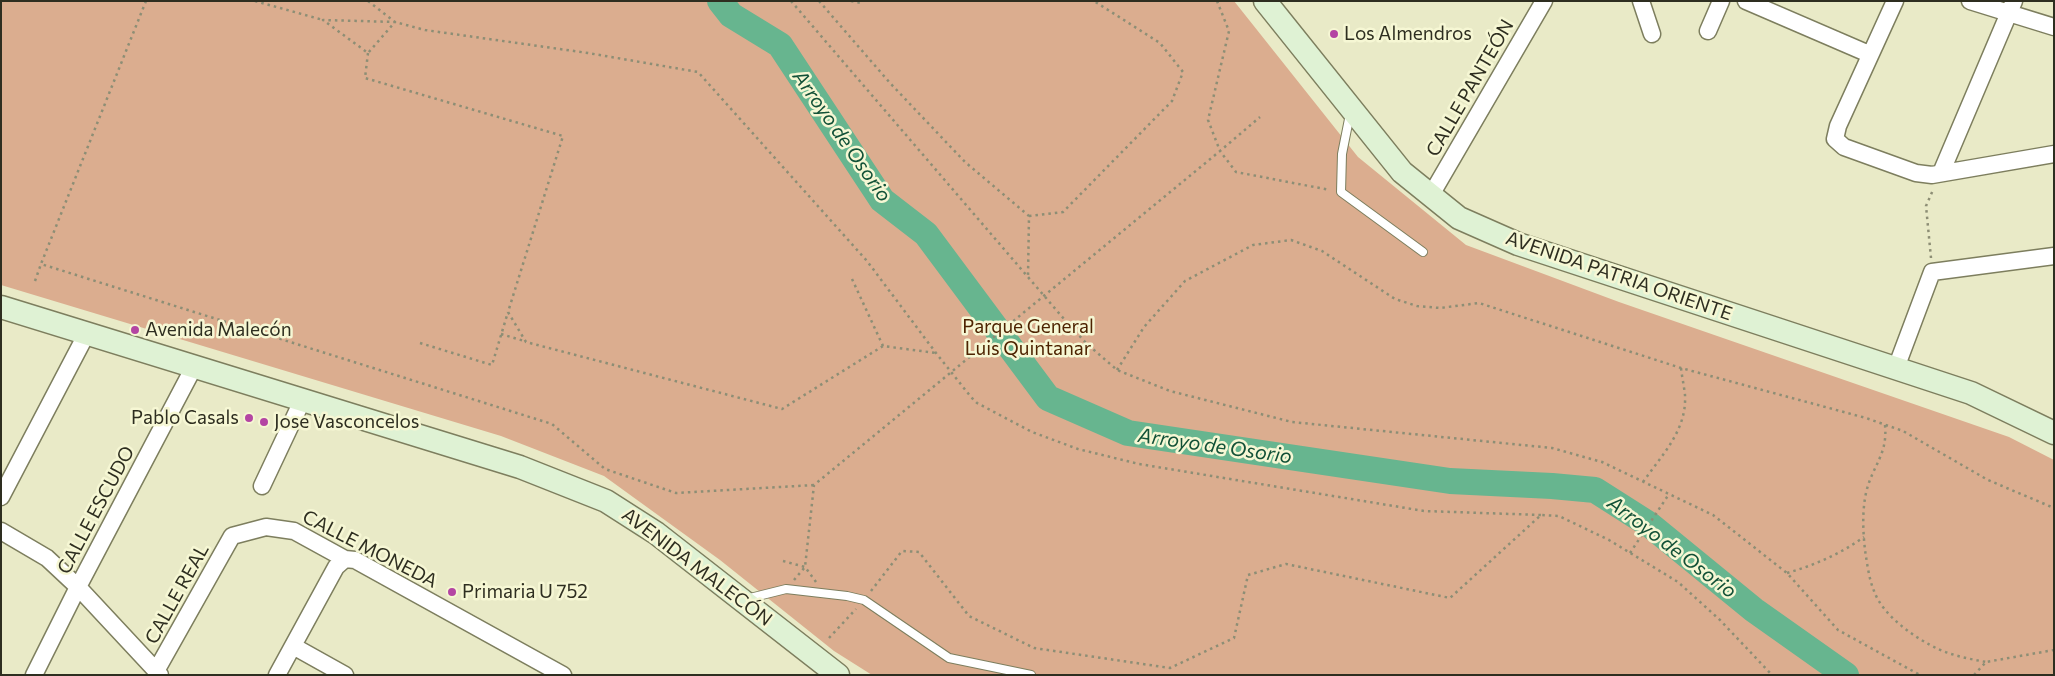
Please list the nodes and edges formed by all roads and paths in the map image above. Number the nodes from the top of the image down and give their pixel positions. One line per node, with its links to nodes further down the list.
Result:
1 (146, 1): 35 (path)
2 (255, 1): 18 (path)
3 (368, 1): 19 (path)
4 (791, 1): 37 (path)
5 (818, 1): 32 (path)
6 (851, 1): 7 (path)
7 (863, 1)
8 (1094, 1): 32 (path)
9 (1217, 1): 27 (path)
10 (1265, 1): 25 (street, AVENIDA PATRIA ORIENTE)
11 (1544, 1): 31 (street, CALLE PANTEÓN)
12 (1641, 1): 22 (street)
13 (1721, 1): 21 (street)
14 (1746, 1): 24 (street)
15 (1895, 1): 24 (street)
16 (1970, 1): 17 (street)
17 (2011, 8): 20 (street); 29 (street)
18 (323, 20): 19 (path); 23 (path)
19 (395, 22): 23 (path); 48 (path)
20 (2054, 27)
21 (1708, 31)
22 (1652, 34)
23 (368, 53): 42 (path)
24 (1869, 54): 29 (street)
25 (1351, 108): 30 (lane); 31 (street, AVENIDA PATRIA ORIENTE)
26 (1260, 117): 27 (path)
27 (1220, 151): 30 (path); 40 (path)
28 (2054, 154): 29 (street)
29 (1941, 173): 36 (path)
30 (1341, 192): 33 (lane)
31 (1431, 195): 51 (street, AVENIDA PATRIA ORIENTE)
32 (1029, 216): 37 (path)
33 (1423, 252)
34 (2051, 259): 36 (street)
35 (41, 264): 39 (path); 59 (path)
36 (1932, 272): 51 (street)
37 (1028, 276): 40 (path)
38 (852, 279): 47 (path)
39 (35, 281)
40 (1045, 295): 52 (path); 53 (path)
41 (1, 307): 43 (street, AVENIDA MALECÓN)
42 (508, 312): 44 (path); 45 (path)
43 (87, 333): 49 (street, AVENIDA MALECÓN); 61 (street)
44 (501, 334): 45 (path); 46 (path)
45 (526, 342): 47 (path)
46 (420, 343)
47 (882, 346): 48 (path)
48 (936, 353): 53 (path)
49 (195, 365): 54 (street, AVENIDA MALECÓN); 72 (street, CALLE ESCUDO)
50 (1681, 368): 52 (path); 55 (path); 57 (path)
51 (1896, 368): 56 (street, AVENIDA PATRIA ORIENTE)
52 (1117, 370): 57 (path)
53 (952, 372): 59 (path); 63 (path)
54 (303, 399): 58 (street); 74 (street, AVENIDA MALECÓN)
55 (1885, 424): 62 (path); 66 (path)
56 (2054, 433)
57 (1643, 482): 60 (path)
58 (262, 486)
59 (814, 486): 70 (path)
60 (1668, 494): 67 (path); 71 (path)
61 (1, 497)
62 (2054, 508)
63 (1541, 515): 67 (path); 75 (path)
64 (1, 531): 72 (street)
65 (232, 536): 68 (street, CALLE MONEDA); 80 (street, CALLE REAL)
66 (1864, 537): 71 (path); 79 (path)
67 (1630, 553): 87 (path)
68 (345, 559): 77 (street); 84 (street, CALLE MONEDA)
69 (784, 561): 70 (path)
70 (805, 566): 73 (path)
71 (1787, 572): 88 (path)
72 (78, 587): 80 (street); 81 (street, CALLE ESCUDO)
73 (822, 592): 74 (lane); 75 (lane)
74 (742, 600): 85 (street, AVENIDA MALECÓN)
75 (864, 600): 76 (path); 86 (lane)
76 (829, 638)
77 (293, 646): 82 (street); 83 (street)
78 (2054, 650): 79 (path)
79 (1986, 662): 89 (path)
80 (158, 673)
81 (34, 675)
82 (277, 675)
83 (345, 675)
84 (563, 675)
85 (838, 675)
86 (1031, 675)
87 (1772, 675)
88 (1920, 675)
89 (1974, 675)

